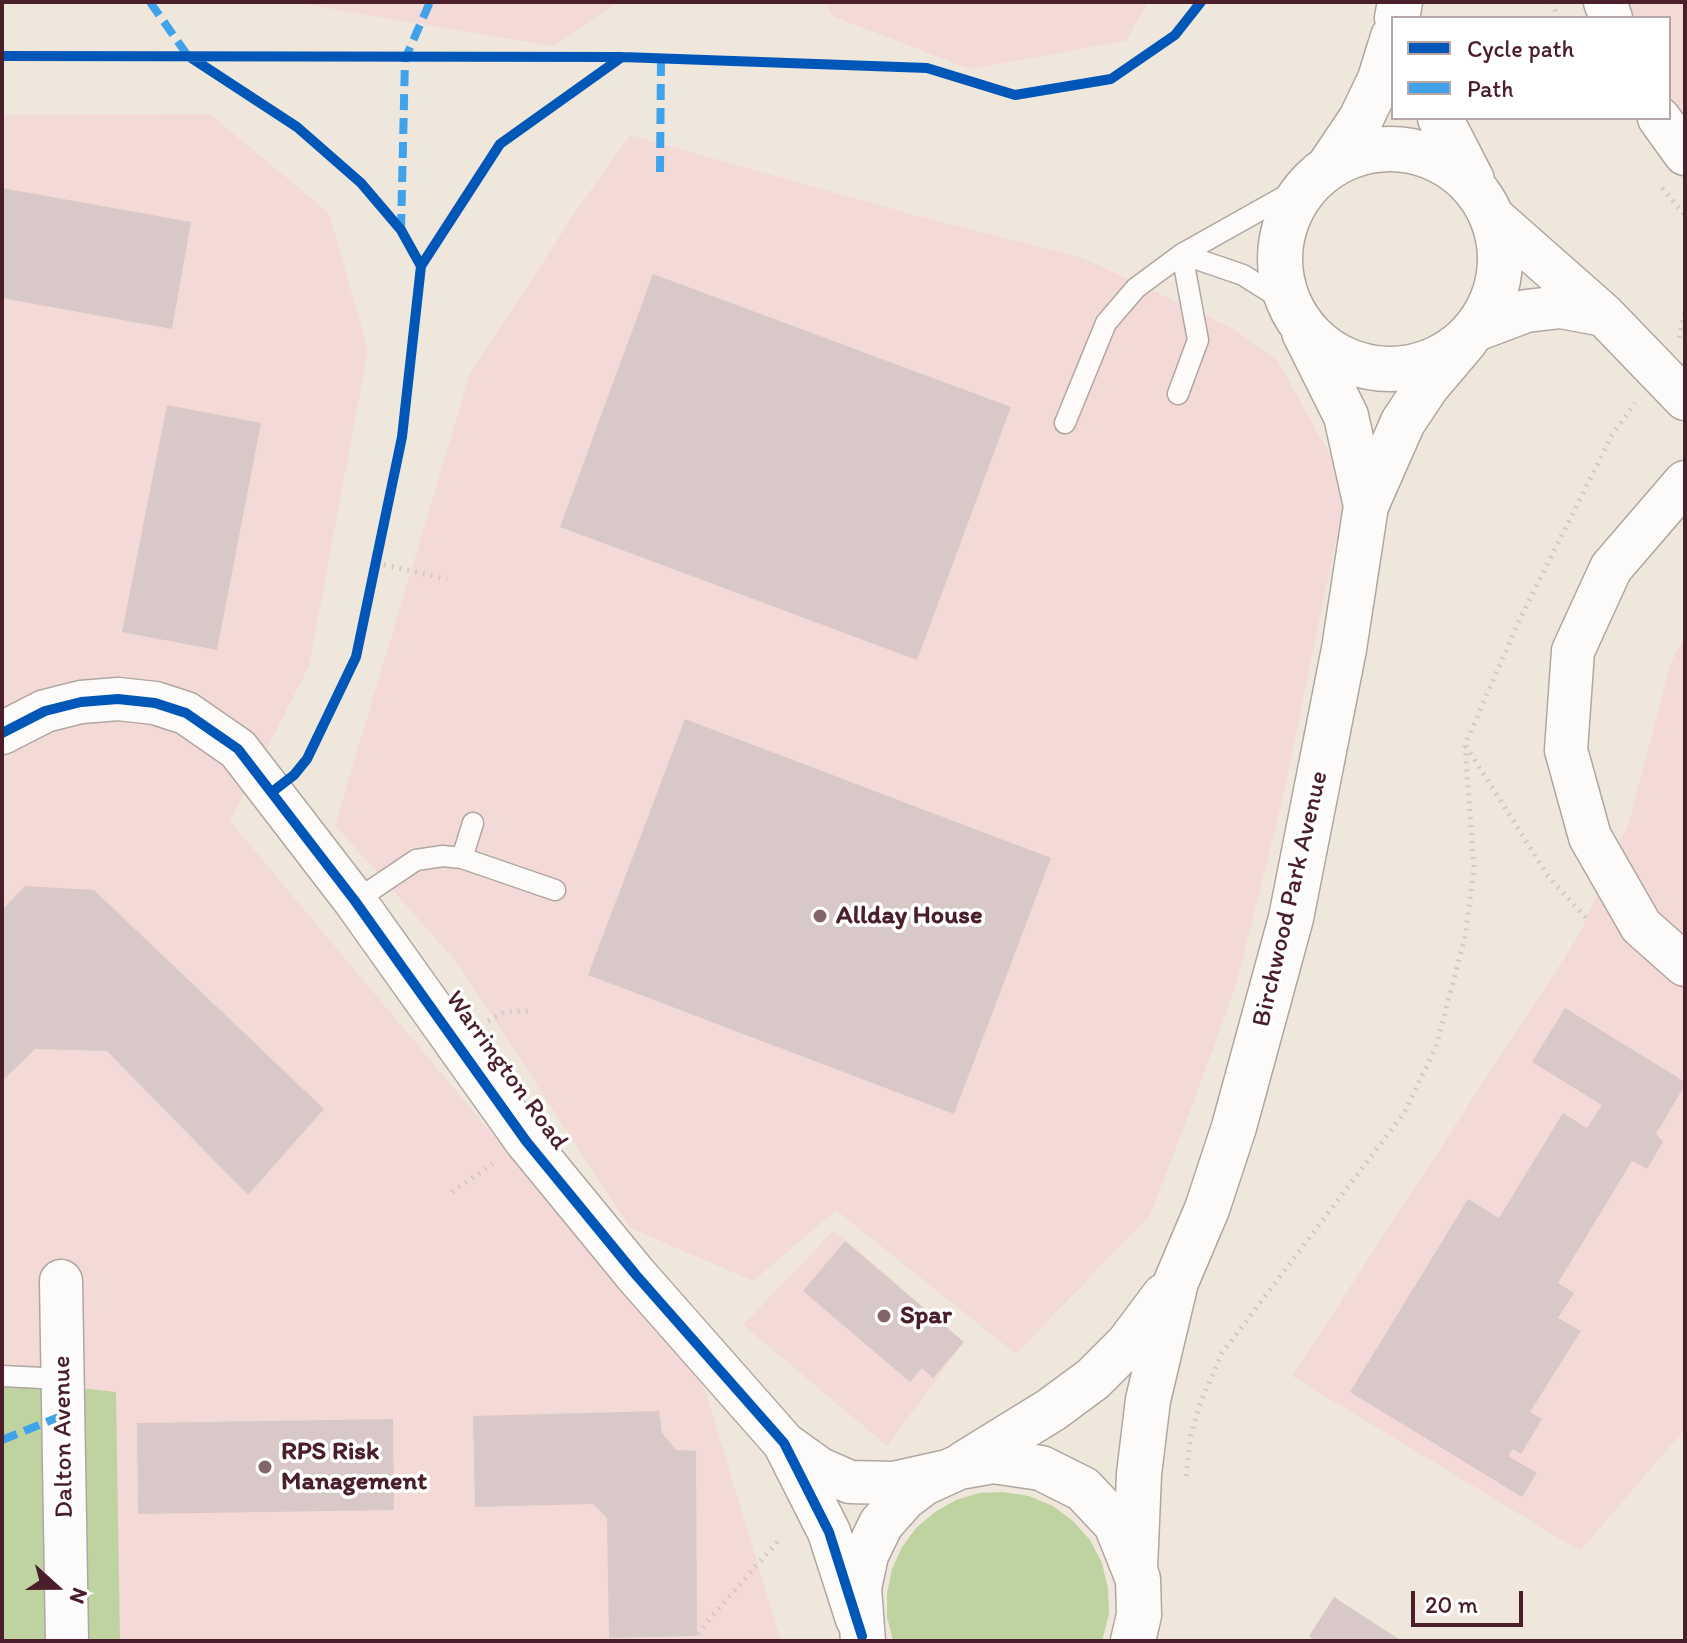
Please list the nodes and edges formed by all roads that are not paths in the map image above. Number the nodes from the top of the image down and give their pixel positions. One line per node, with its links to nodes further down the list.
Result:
1 (1391, 43): 5 (main road)
2 (1441, 120): 6 (main road)
3 (1660, 120): 4 (street)
4 (1685, 154)
5 (1321, 173): 6 (main road); 7 (lane); 9 (main road)
6 (1485, 203): 8 (street); 10 (main road)
7 (1182, 254): 9 (lane); 12 (lane); 13 (lane)
8 (1604, 315): 10 (street); 11 (street)
9 (1297, 319): 10 (main road); 15 (main road, Birchwood Park Avenue)
10 (1470, 336): 15 (main road, Birchwood Park Avenue)
11 (1672, 384)
12 (1178, 394)
13 (1065, 423)
14 (1685, 482): 21 (street)
15 (1366, 506): 23 (main road, Birchwood Park Avenue)
16 (5, 725): 20 (street, Warrington Road)
17 (473, 823): 18 (lane)
18 (462, 858): 19 (lane); 20 (lane)
19 (555, 890)
20 (355, 901): 26 (street, Warrington Road)
21 (1685, 965)
22 (61, 1281): 25 (street, Dalton Avenue)
23 (1176, 1282): 27 (main road, Birchwood Park Avenue); 28 (main road, Birchwood Park Avenue)
24 (2, 1376): 25 (lane)
25 (63, 1379): 30 (street, Dalton Avenue)
26 (784, 1443): 27 (street, Warrington Road); 29 (street, Warrington Road)
27 (953, 1469): 28 (main road); 29 (main road, Birchwood Park Avenue)
28 (1137, 1573): 31 (main road, Birchwood Park Avenue); 32 (main road)
29 (862, 1638)
30 (67, 1641)
31 (1133, 1641)
32 (1168, 1641)

